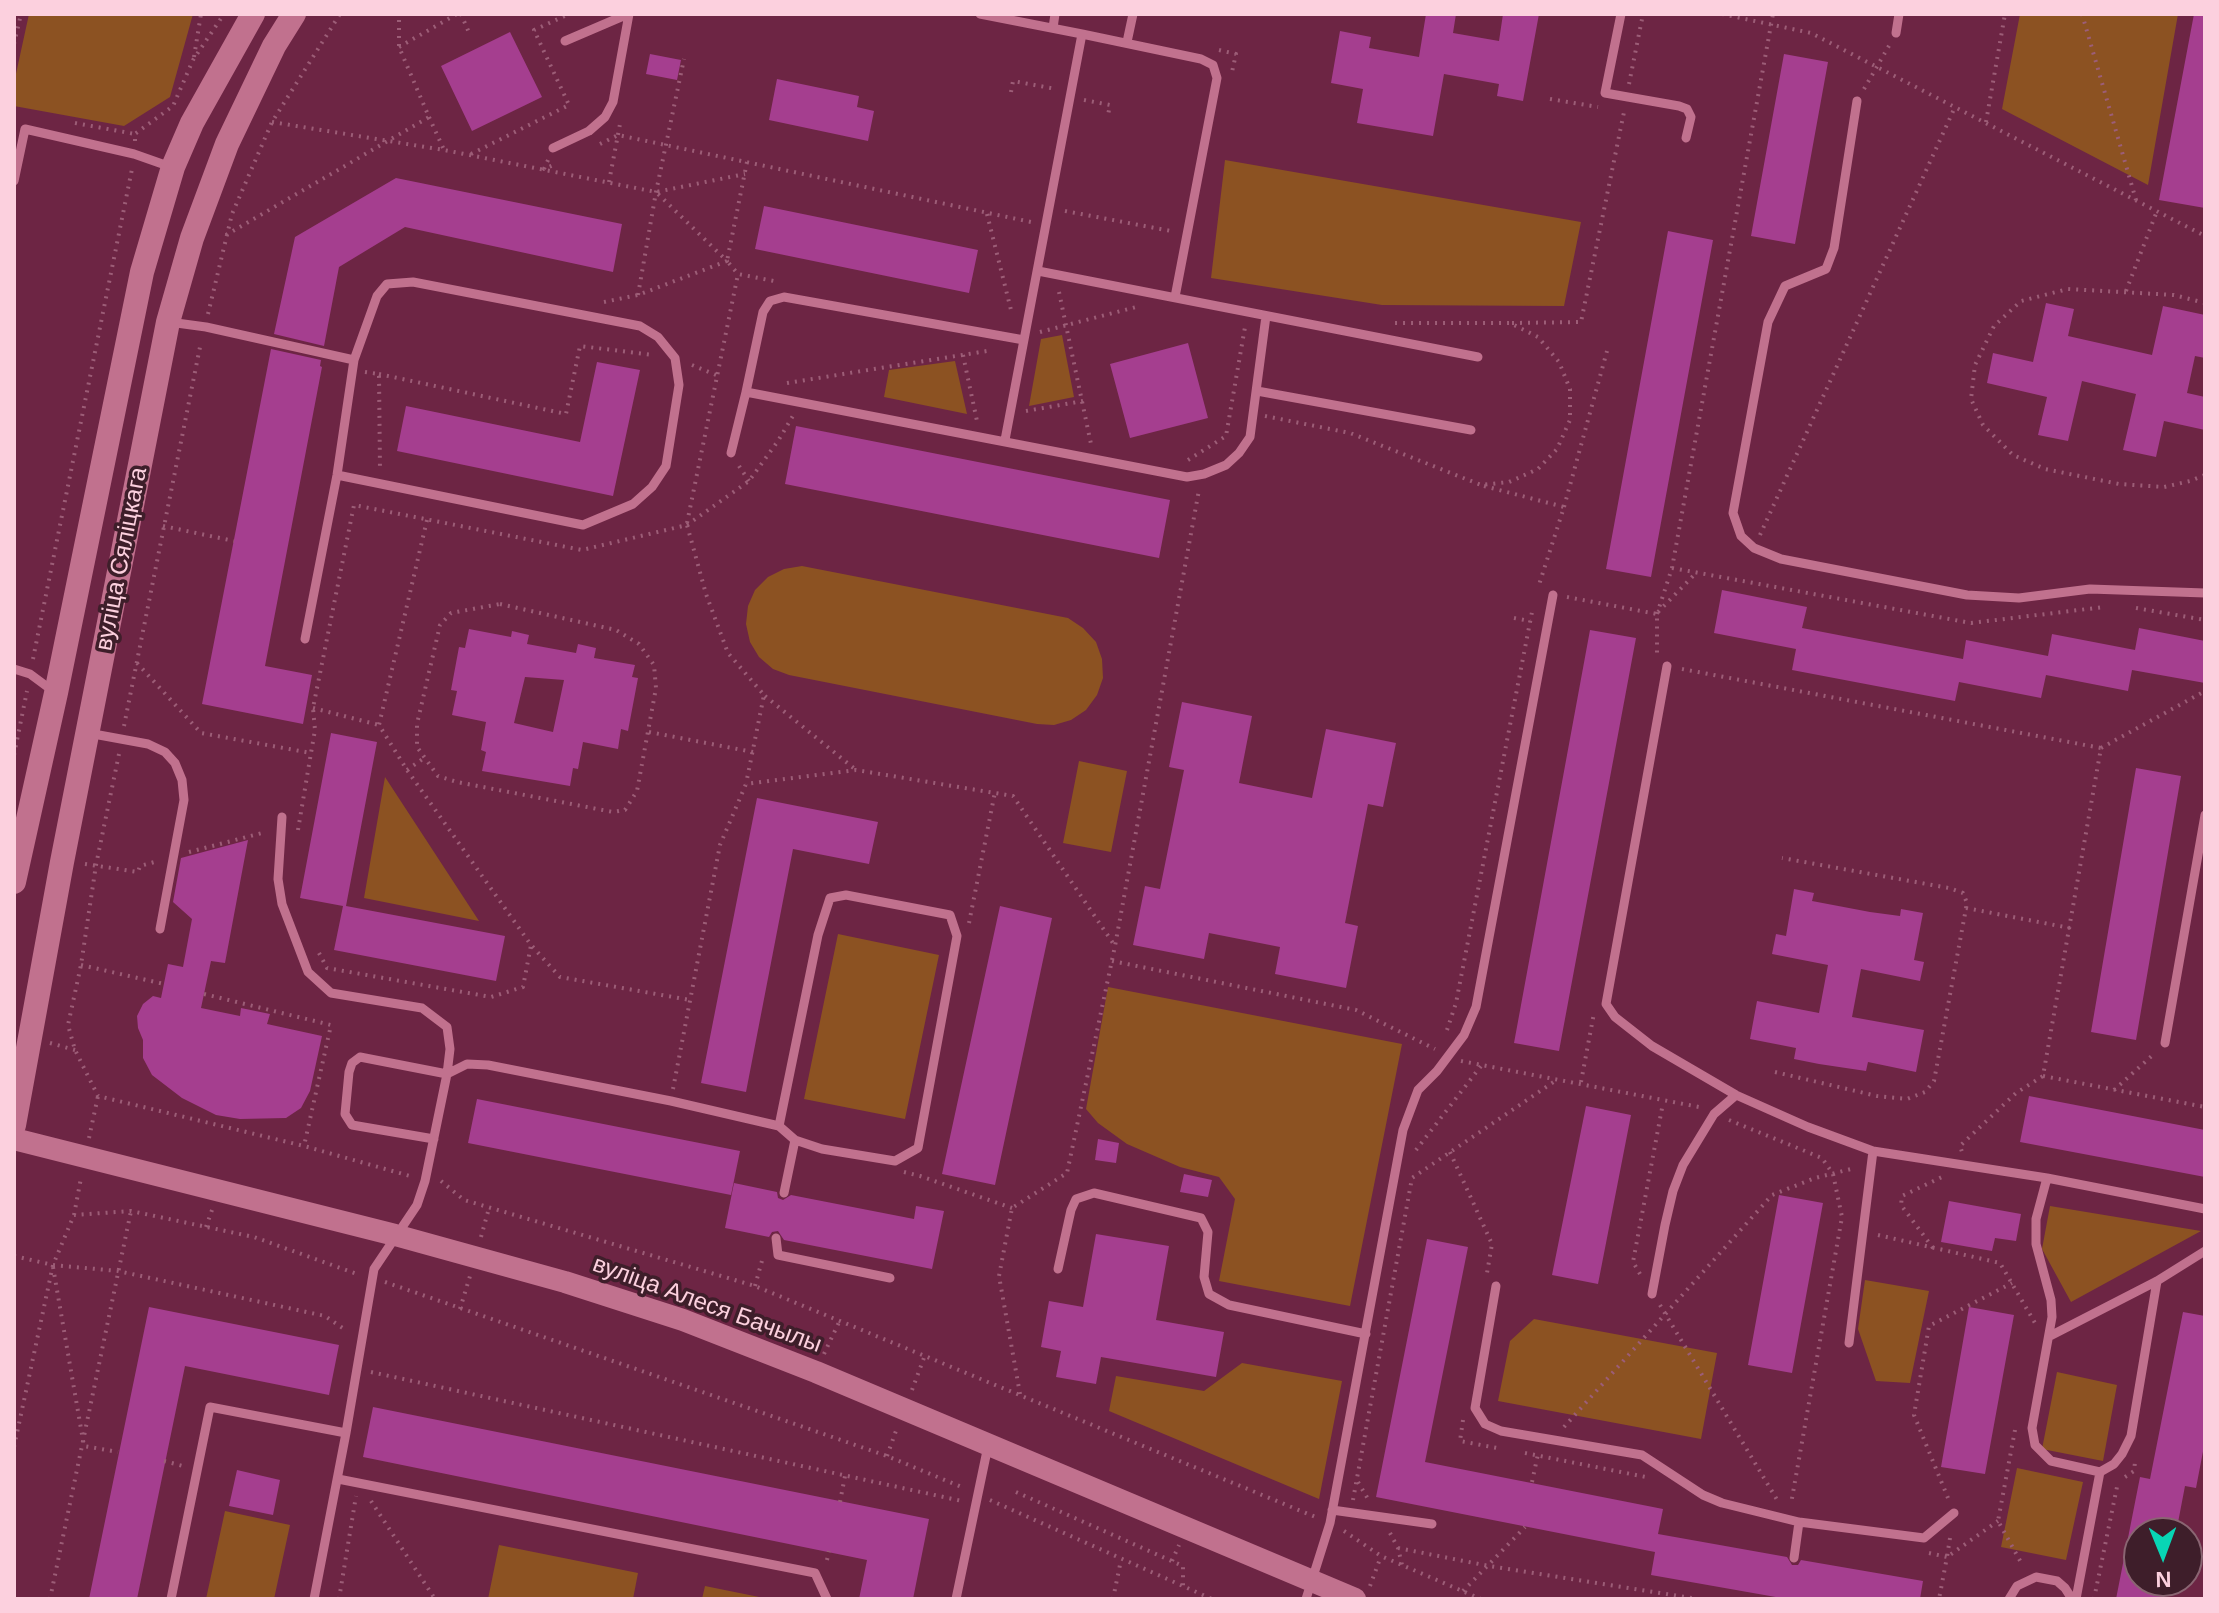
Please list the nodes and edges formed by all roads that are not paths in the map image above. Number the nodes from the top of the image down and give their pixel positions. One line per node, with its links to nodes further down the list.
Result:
1 (253, 14): 18 (main road, вуліца Сяліцкага)
2 (294, 14): 23 (main road, вуліца Сяліцкага)
3 (628, 14): 12 (lane); 17 (lane)
4 (980, 14): 9 (lane)
5 (1055, 14): 9 (lane)
6 (1133, 14): 13 (lane)
7 (1621, 14): 16 (lane)
8 (1899, 14): 10 (lane)
9 (1053, 28): 11 (lane)
10 (1896, 33)
11 (1082, 34): 13 (lane); 20 (lane)
12 (565, 41)
13 (1127, 42): 21 (lane)
14 (1857, 101): 33 (lane)
15 (19, 128): 18 (lane); 19 (lane)
16 (1686, 138)
17 (553, 148)
18 (173, 167): 38 (main road, вуліца Сяліцкага)
19 (14, 181)
20 (1038, 271): 21 (lane); 24 (lane)
21 (1175, 297): 22 (lane)
22 (1266, 316): 25 (lane); 27 (lane)
23 (168, 322): 26 (lane); 39 (main road, вуліца Сяліцкага)
24 (1024, 340): 28 (lane); 30 (lane)
25 (1478, 357)
26 (353, 365): 32 (lane); 32 (lane)
27 (1257, 391): 29 (lane); 30 (lane)
28 (746, 392): 30 (lane); 31 (lane)
29 (1471, 430)
30 (1005, 440)
31 (731, 453)
32 (337, 475): 35 (lane)
33 (2205, 593)
34 (1553, 595): 64 (lane)
35 (305, 639)
36 (1667, 666): 46 (lane)
37 (14, 669): 38 (lane)
38 (56, 693): 42 (main road, вуліца Сяліцкага)
39 (88, 733): 43 (lane); 47 (main road, вуліца Сяліцкага)
40 (2205, 815): 44 (lane)
41 (282, 822): 45 (lane)
42 (14, 882)
43 (160, 929)
44 (2165, 1043)
45 (447, 1074): 48 (lane); 50 (lane); 50 (lane)
46 (1736, 1095): 52 (lane); 63 (lane)
47 (14, 1125)
48 (779, 1126): 51 (lane); 51 (lane)
49 (14, 1139): 56 (street, вуліца Алеся Бачылы)
50 (434, 1139): 56 (lane)
51 (795, 1140): 54 (lane)
52 (1873, 1151): 53 (lane); 66 (lane)
53 (2047, 1178): 55 (lane); 65 (lane)
54 (784, 1193)
55 (2205, 1209)
56 (395, 1235): 67 (lane); 68 (street, вуліца Алеся Бачылы)
57 (776, 1238): 60 (lane)
58 (2205, 1251): 61 (lane)
59 (1058, 1269): 64 (lane)
60 (890, 1278)
61 (2157, 1281): 65 (lane); 69 (lane)
62 (1496, 1286): 73 (lane)
63 (1652, 1294)
64 (1366, 1334): 71 (lane)
65 (2050, 1336): 69 (lane)
66 (1849, 1343)
67 (346, 1433): 70 (lane); 77 (lane)
68 (989, 1444): 76 (street, вуліца Алеся Бачылы); 80 (lane)
69 (2100, 1472): 83 (lane)
70 (338, 1479): 78 (lane); 79 (lane)
71 (1332, 1510): 74 (lane); 76 (lane)
72 (1954, 1513): 73 (lane)
73 (1794, 1520): 75 (lane)
74 (1432, 1524)
75 (1794, 1558)
76 (1309, 1590): 81 (street, вуліца Алеся Бачылы)
77 (171, 1599)
78 (314, 1599)
79 (827, 1599)
80 (956, 1599)
81 (1355, 1599)
82 (2009, 1599): 83 (lane)
83 (2074, 1599)

